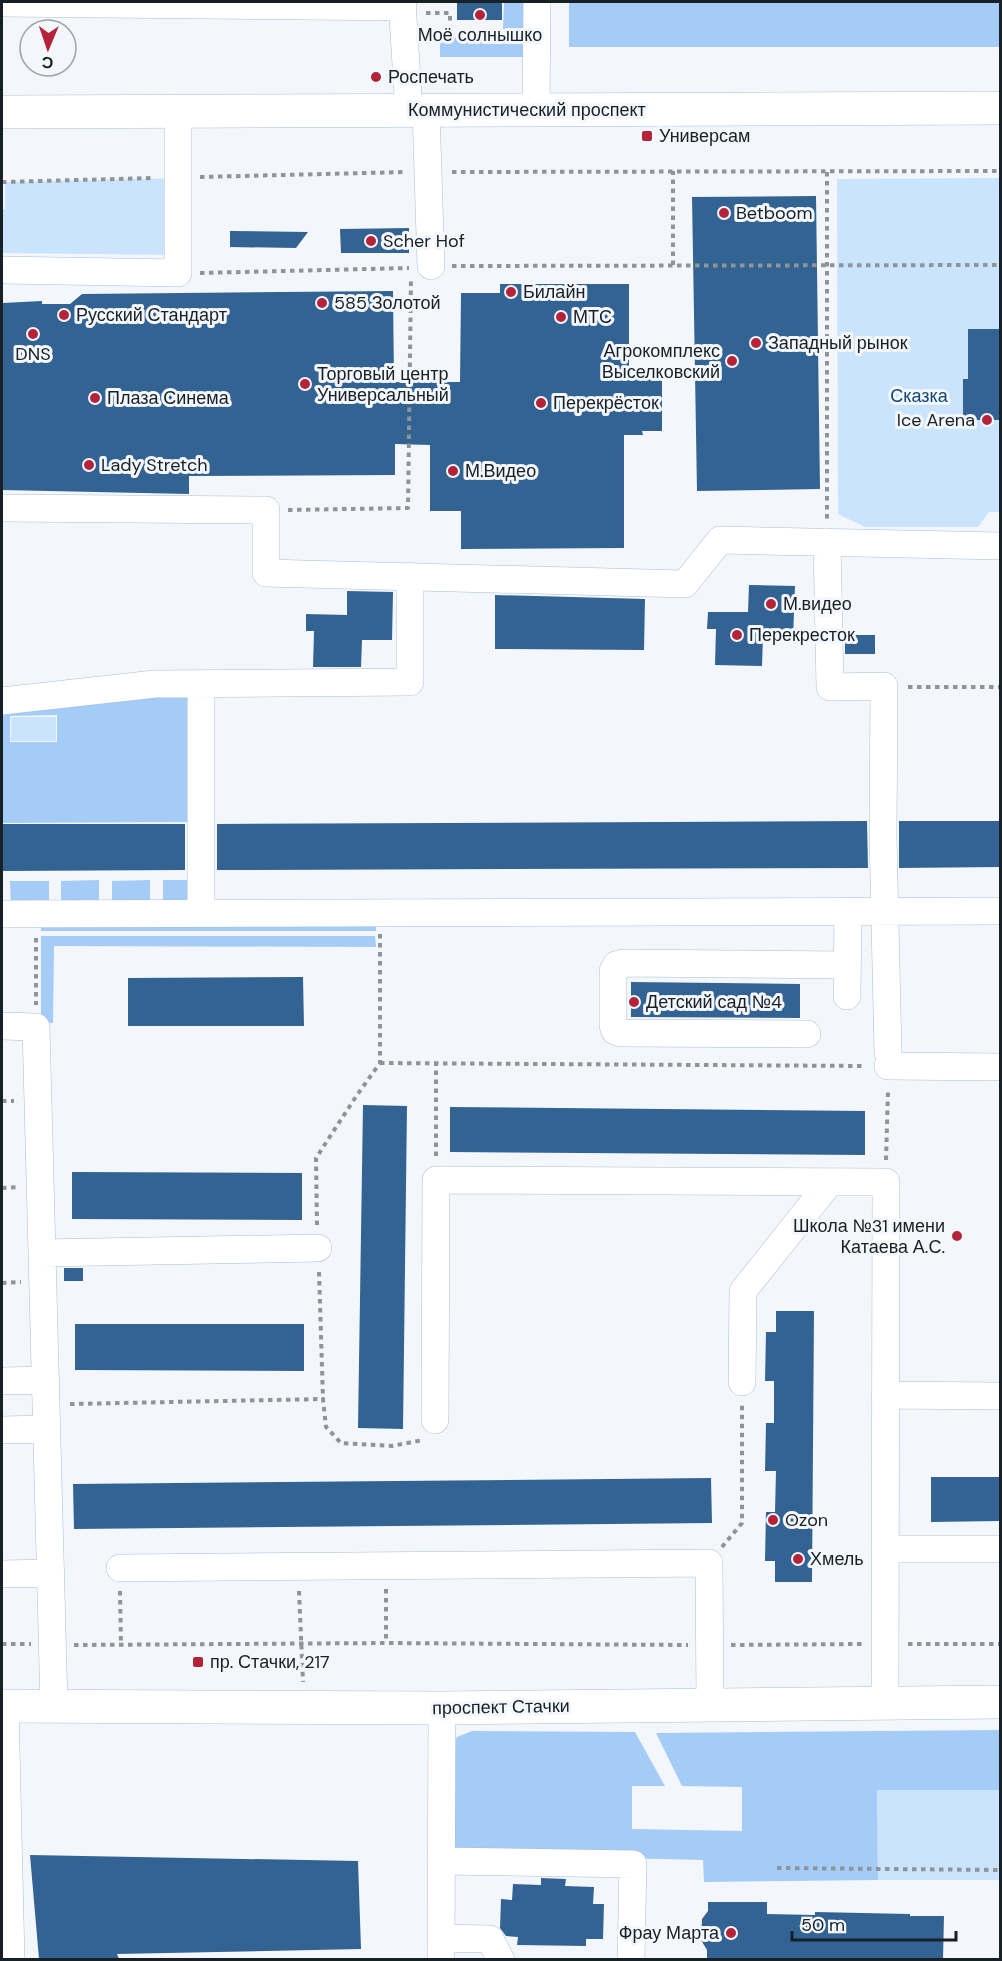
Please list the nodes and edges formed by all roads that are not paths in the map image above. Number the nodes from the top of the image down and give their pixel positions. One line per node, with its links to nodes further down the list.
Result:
1 (537, 2): 6 (lane)
2 (2, 3): 3 (lane)
3 (403, 7): 5 (lane)
4 (1000, 108): 6 (main road, Коммунистический проспект)
5 (417, 110): 6 (main road, Коммунистический проспект); 7 (main road, Коммунистический проспект); 11 (lane)
6 (536, 110)
7 (178, 111): 9 (main road, Коммунистический проспект); 12 (lane)
8 (2, 112): 9 (main road, Коммунистический проспект)
9 (54, 112): 10 (main road, Коммунистический проспект)
10 (2, 123)
11 (431, 267)
12 (2, 270)
13 (2, 508): 16 (lane)
14 (827, 542): 15 (lane); 16 (lane); 21 (lane)
15 (1000, 546)
16 (410, 576): 17 (lane)
17 (201, 684): 18 (lane); 22 (lane)
18 (2, 701)
19 (1000, 911): 21 (lane)
20 (848, 912): 21 (lane); 22 (lane); 24 (lane)
21 (885, 912): 28 (lane)
22 (201, 913): 23 (lane)
23 (2, 914)
24 (847, 965): 25 (lane); 27 (lane)
25 (847, 996)
26 (2, 1026): 31 (lane)
27 (807, 1034)
28 (1000, 1067)
29 (830, 1182): 33 (lane); 34 (lane); 37 (lane)
30 (318, 1248): 31 (lane)
31 (42, 1252): 36 (lane)
32 (2, 1381): 36 (lane)
33 (742, 1382)
34 (885, 1395): 35 (lane); 39 (lane)
35 (1000, 1396)
36 (46, 1405): 38 (lane); 42 (lane)
37 (435, 1420)
38 (2, 1430)
39 (885, 1549): 40 (lane); 45 (lane)
40 (1000, 1549)
41 (120, 1568): 46 (lane)
42 (51, 1573): 43 (lane); 48 (lane)
43 (2, 1574)
44 (1000, 1702): 45 (main road, проспект Стачки)
45 (885, 1703): 46 (main road, проспект Стачки)
46 (710, 1704): 49 (main road, проспект Стачки)
47 (3, 1706): 48 (main road, проспект Стачки); 52 (lane)
48 (54, 1706): 49 (main road, проспект Стачки)
49 (442, 1708): 50 (lane)
50 (441, 1861): 51 (lane); 54 (lane)
51 (441, 1949): 53 (lane)
52 (11, 1959)
53 (501, 1959)
54 (631, 1959)

